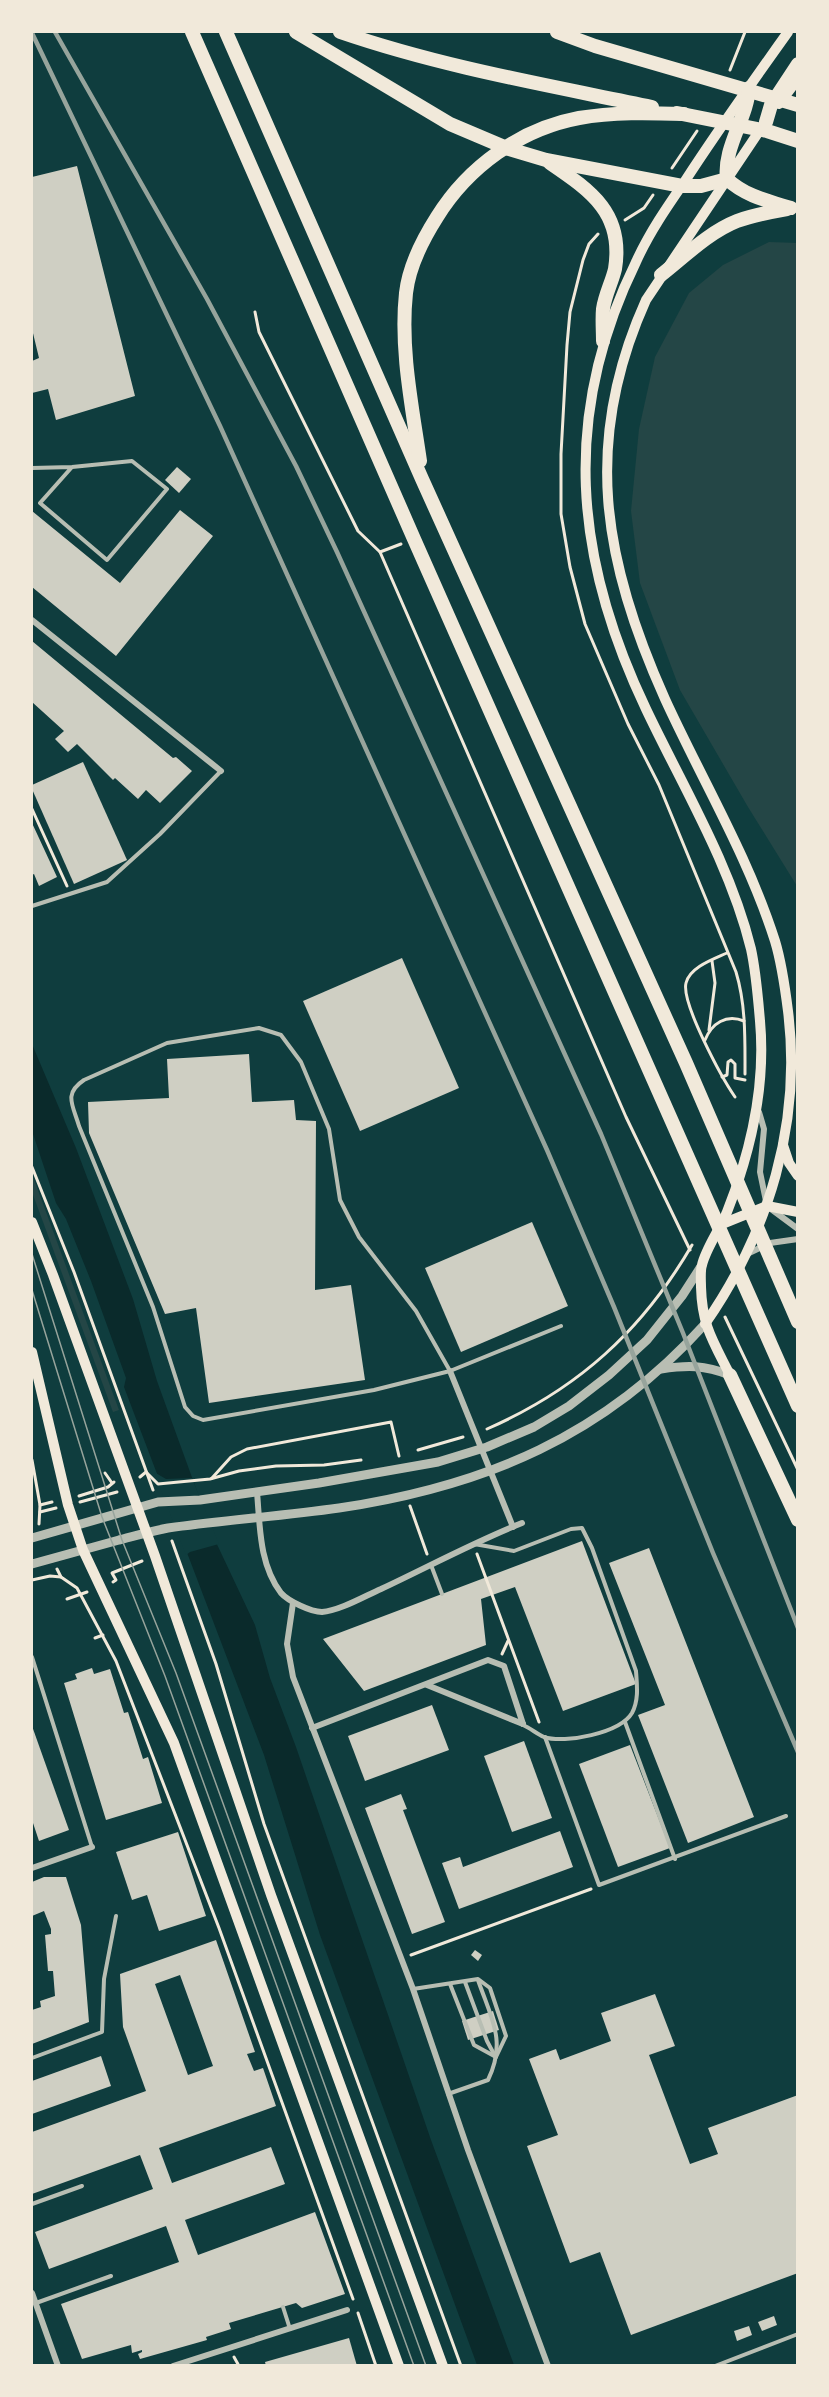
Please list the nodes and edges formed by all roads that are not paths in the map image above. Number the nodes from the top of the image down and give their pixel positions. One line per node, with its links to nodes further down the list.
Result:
1 (192, 32): 45 (highway)
2 (226, 32): 23 (highway)
3 (296, 32): 14 (highway)
4 (340, 32): 11 (highway)
5 (557, 32): 10 (highway)
6 (788, 32): 9 (main road)
7 (797, 64): 12 (highway)
8 (798, 79): 12 (main road)
9 (749, 88): 15 (highway); 17 (main road)
10 (798, 105)
11 (684, 114): 13 (highway); 23 (highway)
12 (766, 122): 15 (main road)
13 (798, 141)
14 (546, 160): 17 (highway); 20 (highway)
15 (733, 160): 16 (highway)
16 (727, 179): 17 (highway); 18 (highway); 19 (main road)
17 (681, 186): 20 (main road)
18 (794, 209): 19 (highway)
19 (661, 275): 28 (main road)
20 (603, 341): 27 (main road)
21 (72, 467): 21 (lane); 22 (lane)
22 (32, 468)
23 (422, 479): 38 (highway)
24 (32, 620): 25 (street)
25 (221, 771): 26 (lane)
26 (32, 906)
27 (757, 1107): 30 (street); 33 (main road)
28 (783, 1145): 29 (main road); 30 (main road)
29 (798, 1176)
30 (772, 1207): 31 (main road); 33 (main road); 34 (street); 36 (main road)
31 (798, 1212)
32 (32, 1222): 47 (main road)
33 (722, 1224): 37 (main road)
34 (798, 1229)
35 (798, 1239): 36 (street)
36 (747, 1254): 39 (main road)
37 (698, 1262): 39 (main road); 46 (street)
38 (798, 1322)
39 (705, 1324): 42 (street); 44 (main road)
40 (561, 1326): 43 (lane)
41 (32, 1352): 51 (main road)
42 (661, 1369): 44 (street); 48 (street)
43 (450, 1371): 43 (lane); 52 (street)
44 (730, 1375): 49 (highway)
45 (798, 1406)
46 (257, 1492): 47 (street); 48 (street)
47 (137, 1507): 51 (street); 53 (main road)
48 (259, 1518): 53 (street); 60 (street)
49 (798, 1520)
50 (522, 1523): 52 (street)
51 (74, 1525): 54 (street); 56 (main road)
52 (513, 1527): 55 (street)
53 (146, 1532): 56 (street); 91 (main road)
54 (32, 1538)
55 (473, 1544): 58 (street); 63 (lane)
56 (83, 1550): 57 (street); 90 (main road)
57 (32, 1564)
58 (431, 1565): 59 (lane); 60 (street)
59 (442, 1594)
60 (293, 1603): 65 (street)
61 (32, 1657): 68 (lane)
62 (426, 1684): 64 (street); 64 (street); 65 (street)
63 (625, 1722): 66 (lane); 69 (lane)
64 (523, 1724): 66 (lane)
65 (312, 1728): 75 (street)
66 (545, 1737): 69 (lane)
67 (786, 1816): 69 (lane)
68 (92, 1847): 70 (street)
69 (675, 1859)
70 (32, 1868)
71 (116, 1916): 77 (lane)
72 (478, 1979): 73 (lane); 76 (lane); 76 (lane)
73 (465, 1982): 74 (lane); 76 (lane)
74 (450, 1984): 75 (lane); 76 (lane)
75 (413, 1989): 78 (street)
76 (496, 2057): 78 (lane)
77 (32, 2058)
78 (448, 2094): 92 (street)
79 (82, 2186): 80 (lane)
80 (32, 2204)
81 (111, 2276): 83 (lane)
82 (32, 2293): 83 (street)
83 (35, 2303): 88 (street)
84 (282, 2307): 86 (lane)
85 (347, 2310): 86 (street)
86 (290, 2329): 89 (street)
87 (798, 2334): 93 (lane)
88 (58, 2366)
89 (173, 2366)
90 (399, 2366)
91 (443, 2366)
92 (548, 2366)
93 (715, 2366)

